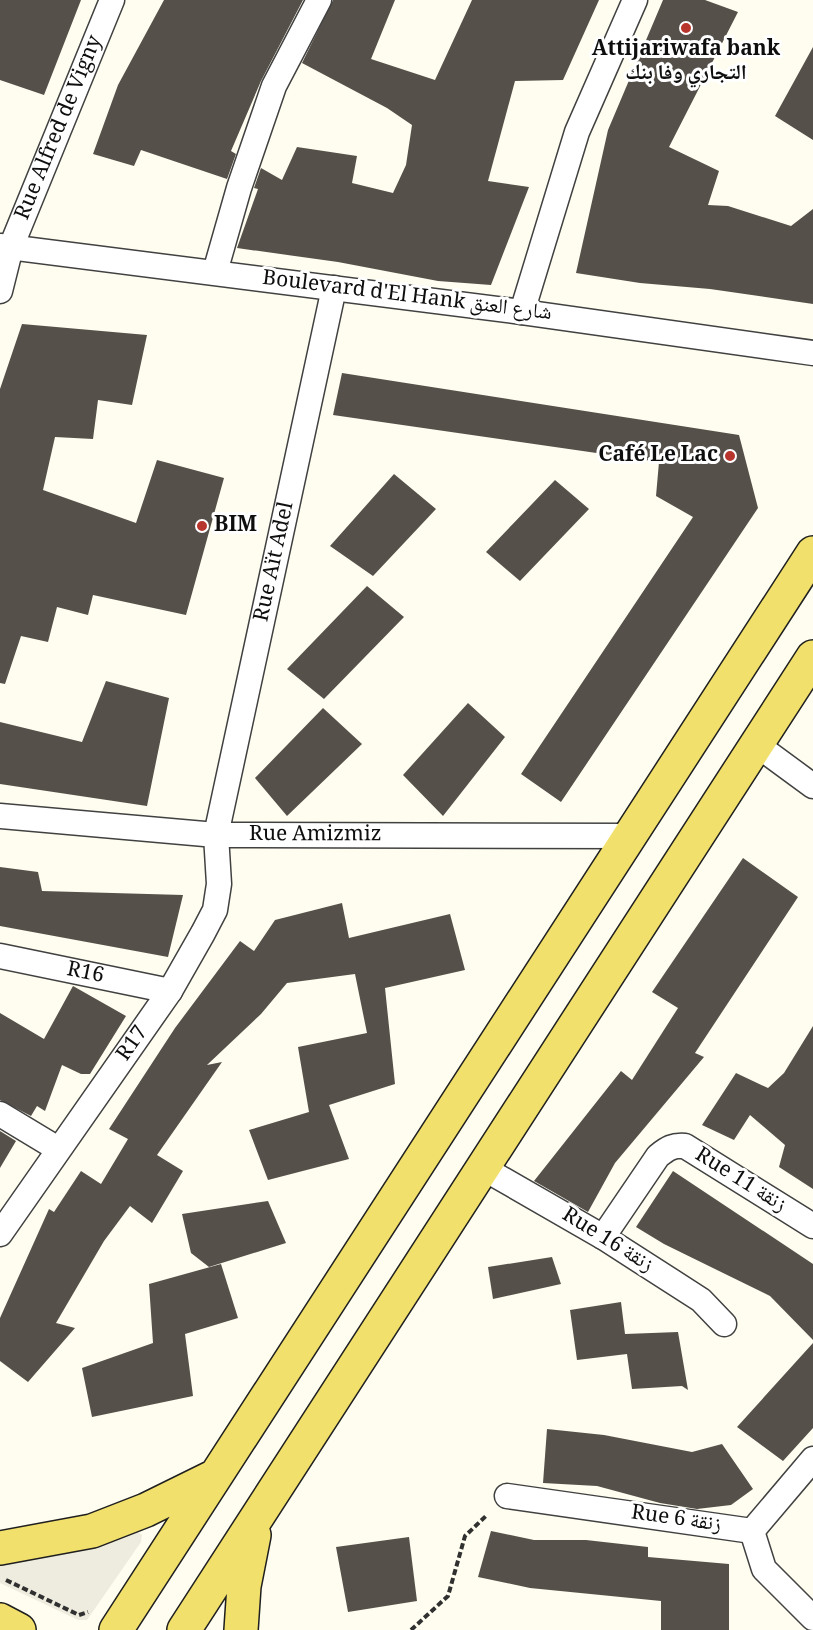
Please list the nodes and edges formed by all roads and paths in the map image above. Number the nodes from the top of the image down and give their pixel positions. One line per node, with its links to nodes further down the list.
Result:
1 (112, 0): 4 (street, Rue Alfred de Vigny)
2 (319, 0): 5 (street)
3 (635, 0): 8 (street)
4 (6, 247): 5 (street, Boulevard d'El Hank شارع العنق); 7 (street, Rue Alfred de Vigny)
5 (215, 272): 6 (street, Boulevard d'El Hank شارع العنق)
6 (334, 288): 8 (street, Boulevard d'El Hank شارع العنق); 15 (street, Rue Aït Adel)
7 (0, 291)
8 (522, 312): 9 (street, Boulevard d'El Hank شارع العنق)
9 (813, 353)
10 (813, 553): 16 (main road)
11 (813, 657): 12 (main road)
12 (757, 745): 13 (street); 21 (main road)
13 (813, 786)
14 (0, 816): 15 (street, Rue Amizmiz)
15 (216, 835): 16 (street, Rue Amizmiz); 18 (street, R17)
16 (633, 836): 27 (main road)
17 (0, 956): 18 (street, R16)
18 (170, 991): 20 (street, R17)
19 (0, 1114): 20 (street)
20 (58, 1149): 23 (street, R17)
21 (483, 1168): 24 (street, Rue 16 زنقة); 29 (main road)
22 (813, 1226): 24 (street, Rue 11 زنقة)
23 (0, 1234)
24 (603, 1237): 25 (street, Rue 16 زنقة)
25 (724, 1324)
26 (813, 1459): 30 (street, Rue 6 زنقة)
27 (212, 1478): 31 (main road); 37 (main road)
28 (507, 1496): 30 (street, Rue 6 زنقة); 40 (path)
29 (258, 1516): 38 (main road); 39 (main road)
30 (752, 1531): 34 (street)
31 (0, 1548)
32 (0, 1577): 33 (path)
33 (92, 1606)
34 (813, 1618)
35 (0, 1620): 36 (main road)
36 (19, 1630)
37 (116, 1630)
38 (184, 1630)
39 (241, 1630)
40 (411, 1630)

